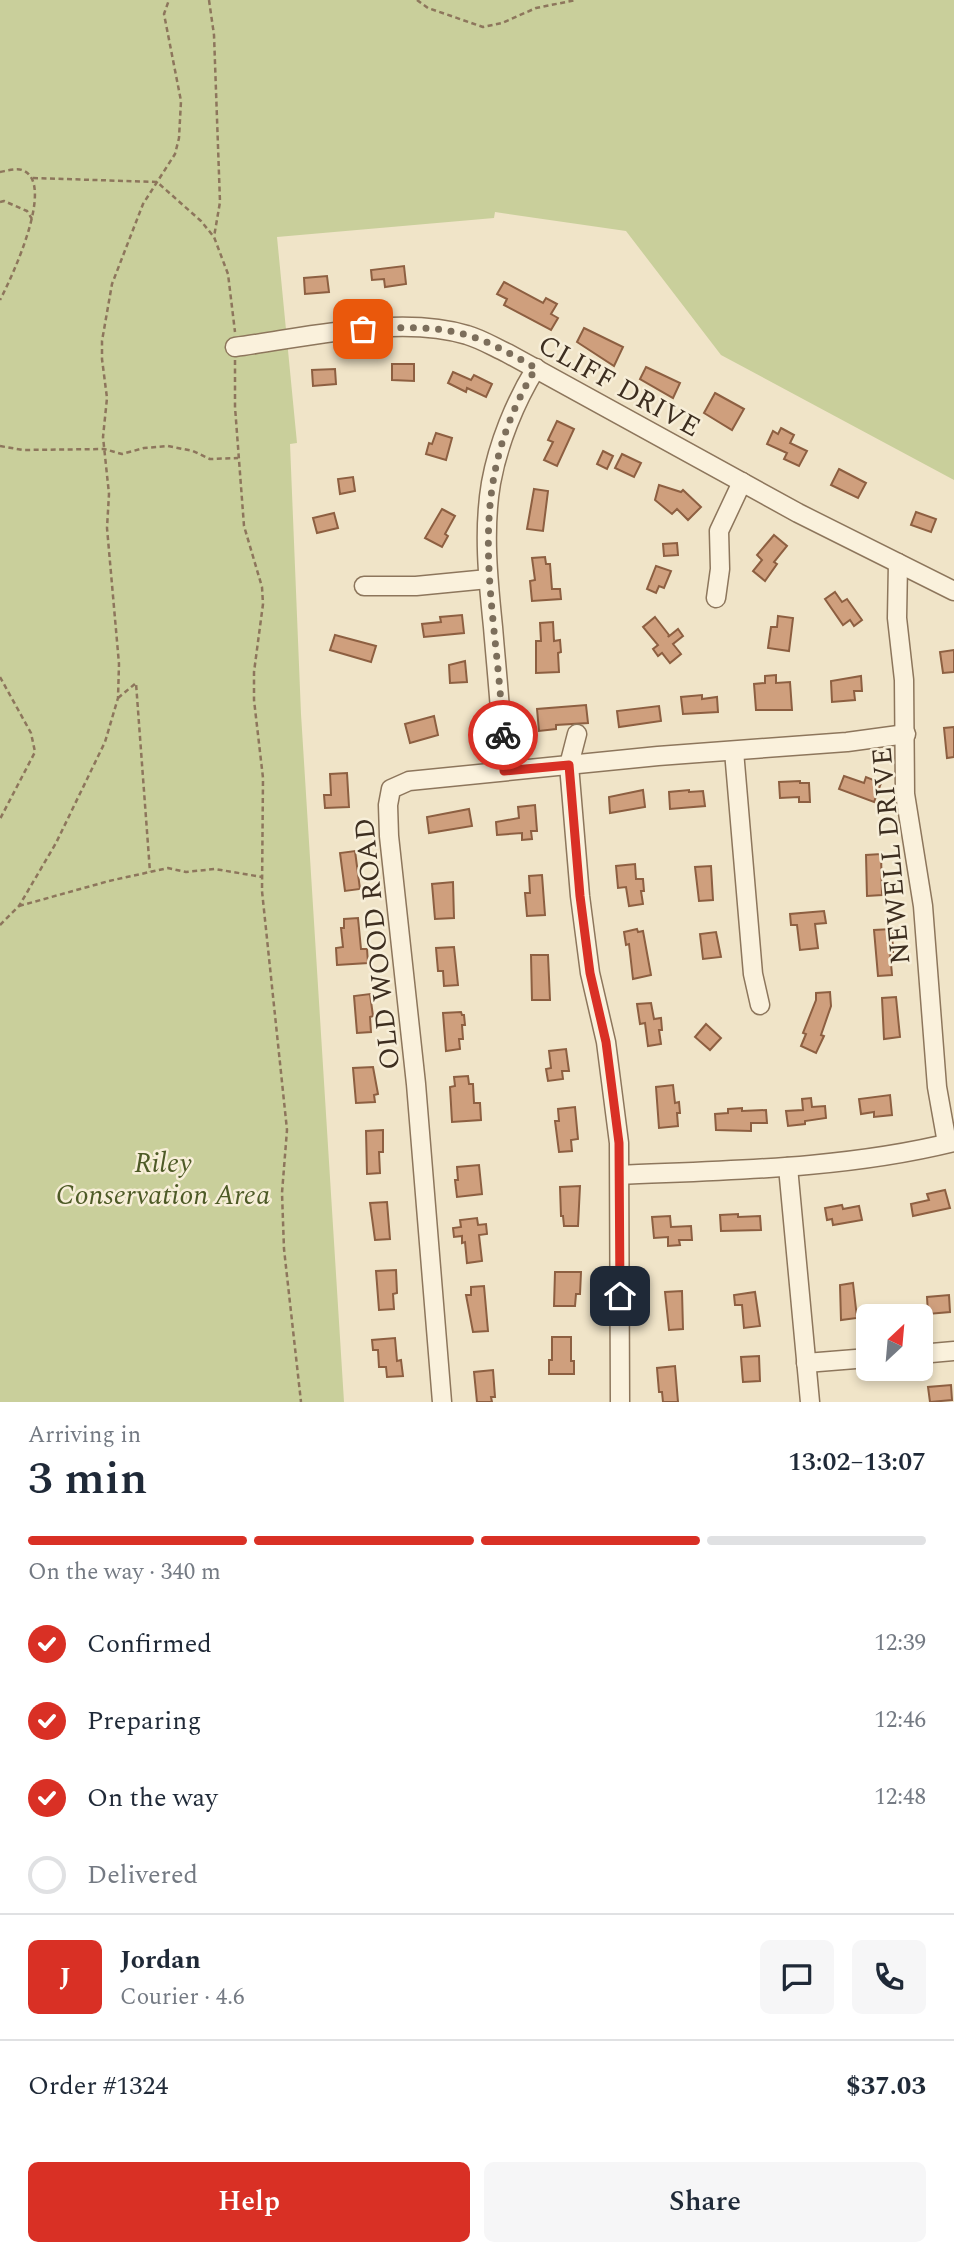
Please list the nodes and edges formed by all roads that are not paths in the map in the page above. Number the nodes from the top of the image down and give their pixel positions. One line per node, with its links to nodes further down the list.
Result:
1 (235, 347): 2 (street, CLIFF DRIVE)
2 (536, 368): 3 (street, CLIFF DRIVE); 5 (street)
3 (742, 482): 4 (street, CLIFF DRIVE); 8 (street)
4 (898, 563): 7 (street, CLIFF DRIVE); 10 (street, NEWELL DRIVE)
5 (488, 579): 6 (street); 13 (street)
6 (364, 586)
7 (954, 591)
8 (716, 598)
9 (577, 734): 12 (street)
10 (905, 734): 11 (street, OLD WOOD ROAD); 15 (street, NEWELL DRIVE)
11 (734, 751): 12 (street, OLD WOOD ROAD); 14 (street)
12 (569, 765): 13 (street, OLD WOOD ROAD); 17 (street)
13 (504, 771): 22 (street, OLD WOOD ROAD)
14 (760, 1005)
15 (950, 1142): 16 (street)
16 (788, 1167): 17 (street); 21 (street)
17 (620, 1175): 23 (street)
18 (954, 1351): 19 (street)
19 (933, 1352)
20 (856, 1359): 21 (street)
21 (806, 1363): 24 (street)
22 (442, 1402)
23 (620, 1402)
24 (810, 1402)

